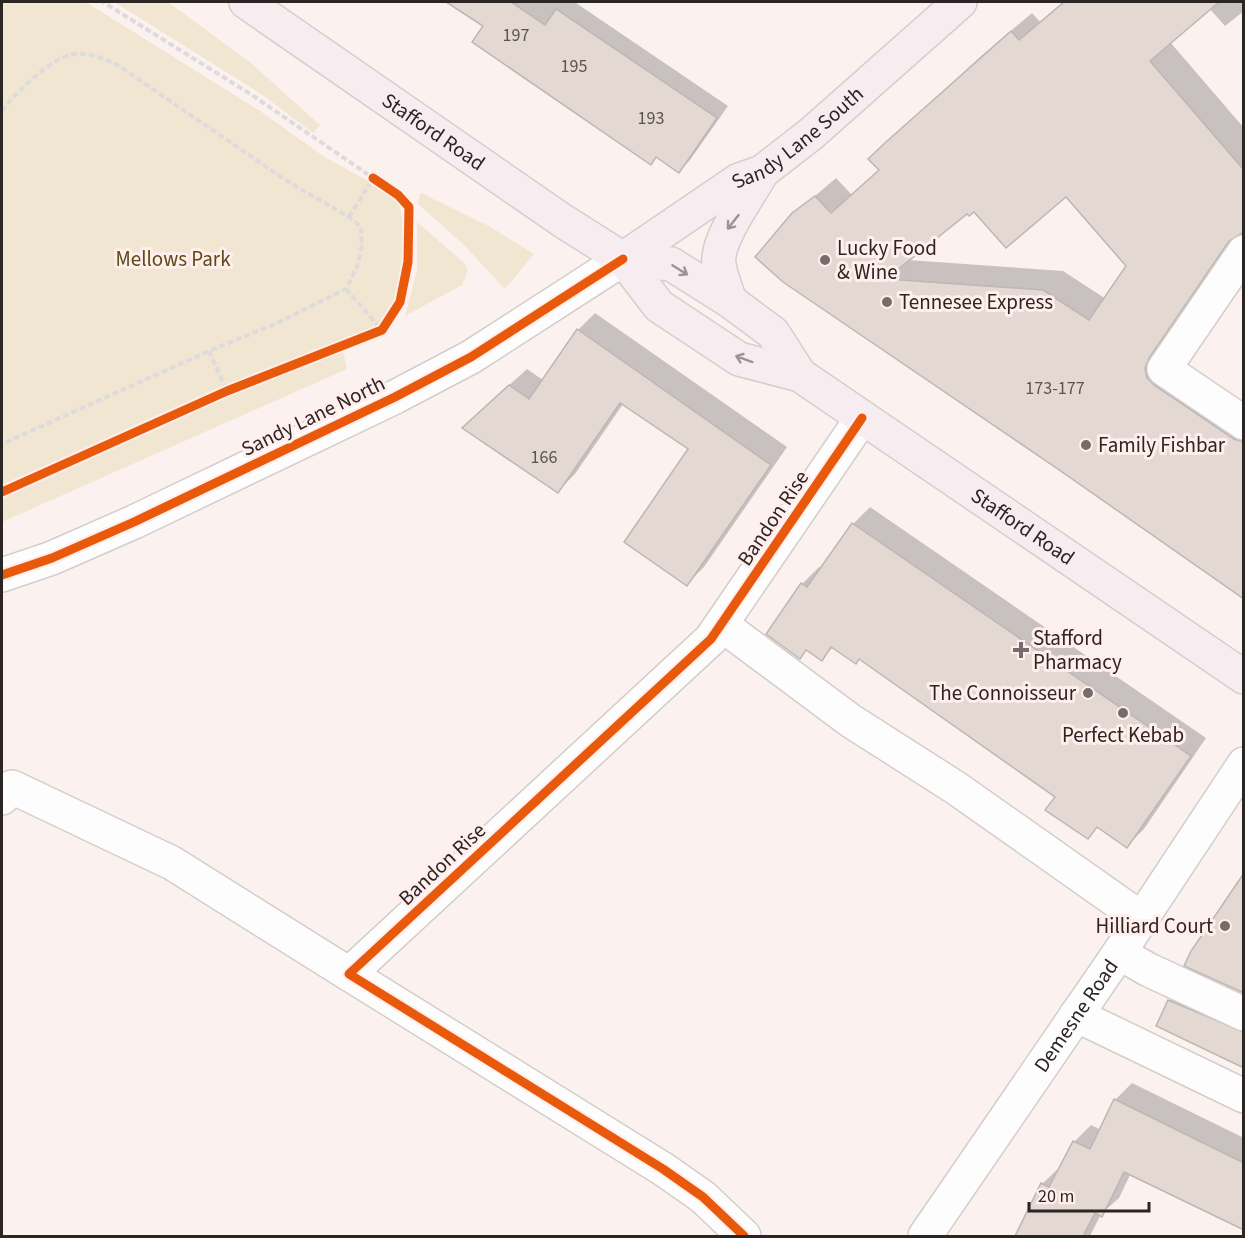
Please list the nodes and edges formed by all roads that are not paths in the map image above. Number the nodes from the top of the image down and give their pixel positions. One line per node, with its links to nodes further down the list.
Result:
1 (246, 2): 5 (main road, Stafford Road)
2 (960, 2): 3 (main road, Sandy Lane South)
3 (762, 172): 5 (main road, Sandy Lane South); 6 (main road, one-way to 6)
4 (1244, 252): 9 (street)
5 (623, 259): 6 (main road, Stafford Road, one-way to 6); 7 (main road, Stafford Road, one-way to 5); 10 (street, Sandy Lane North)
6 (730, 301): 7 (main road, Stafford Road)
7 (800, 375): 8 (main road, Stafford Road)
8 (862, 418): 11 (street, Bandon Rise); 12 (main road, Stafford Road)
9 (1244, 423)
10 (2, 575)
11 (722, 626): 15 (street); 17 (street, Bandon Rise)
12 (1244, 677)
13 (1244, 764): 15 (street, Demesne Road)
14 (2, 798): 17 (street)
15 (1142, 919): 16 (street, Demesne Road)
16 (1119, 953): 18 (street); 19 (street, Demesne Road)
17 (349, 974): 21 (street)
18 (1244, 1014)
19 (1076, 1015): 20 (street); 22 (street, Demesne Road)
20 (1244, 1096)
21 (744, 1236)
22 (925, 1236)

